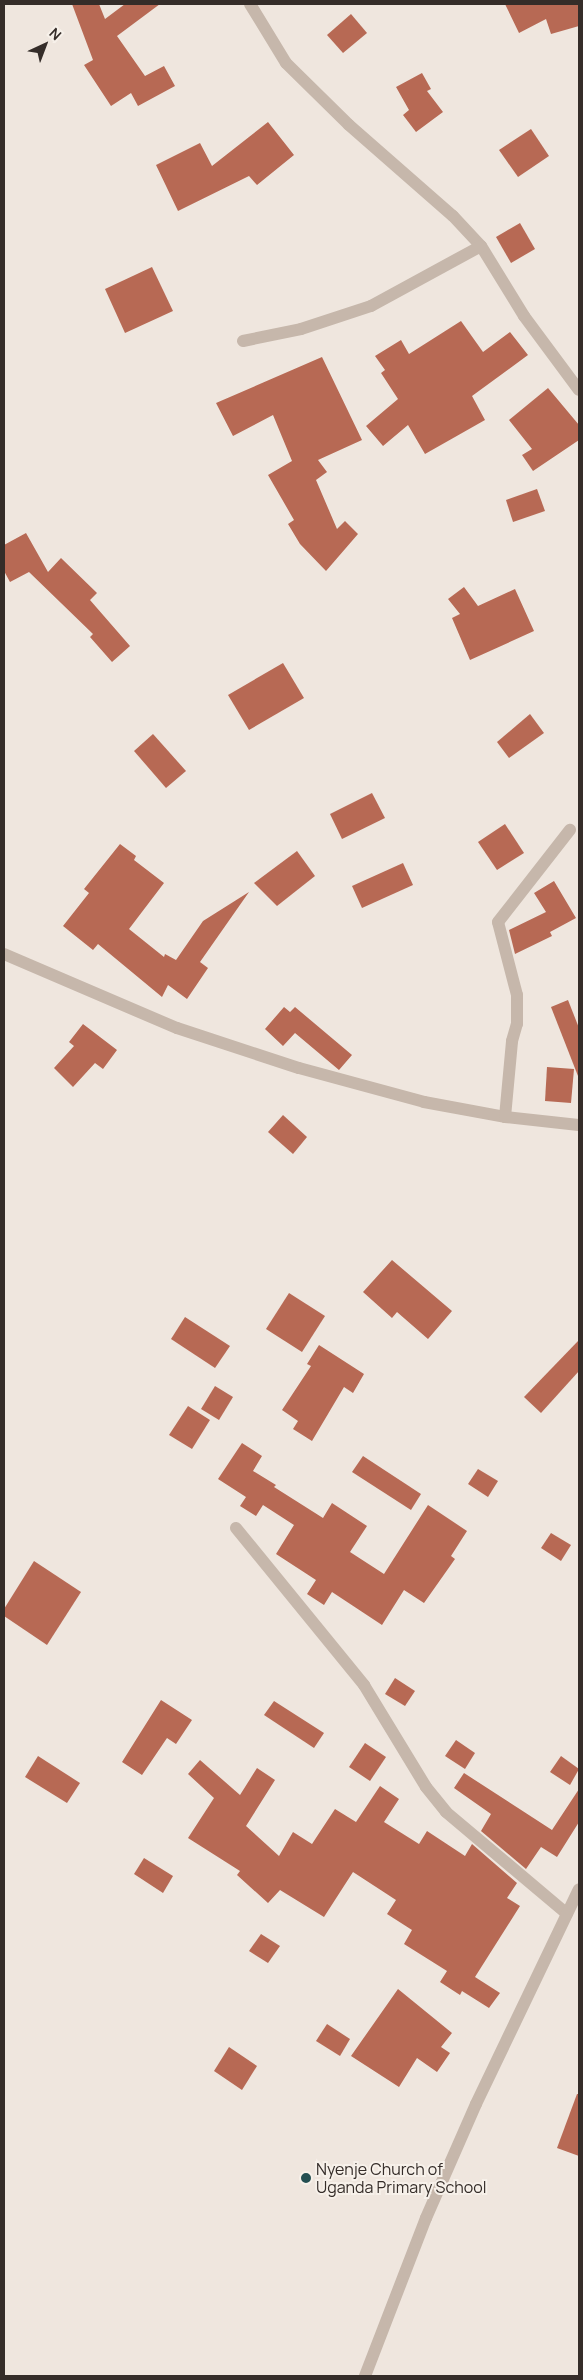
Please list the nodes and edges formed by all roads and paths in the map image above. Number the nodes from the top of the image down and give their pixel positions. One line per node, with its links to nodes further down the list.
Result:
1 (250, 4): 2 (street)
2 (481, 246): 3 (street); 4 (street)
3 (243, 341)
4 (579, 390)
5 (570, 830): 7 (street)
6 (4, 954): 7 (street)
7 (504, 1117): 8 (street)
8 (579, 1125)
9 (236, 1528): 11 (street)
10 (579, 1889): 11 (street)
11 (567, 1914): 12 (street)
12 (365, 2376)

